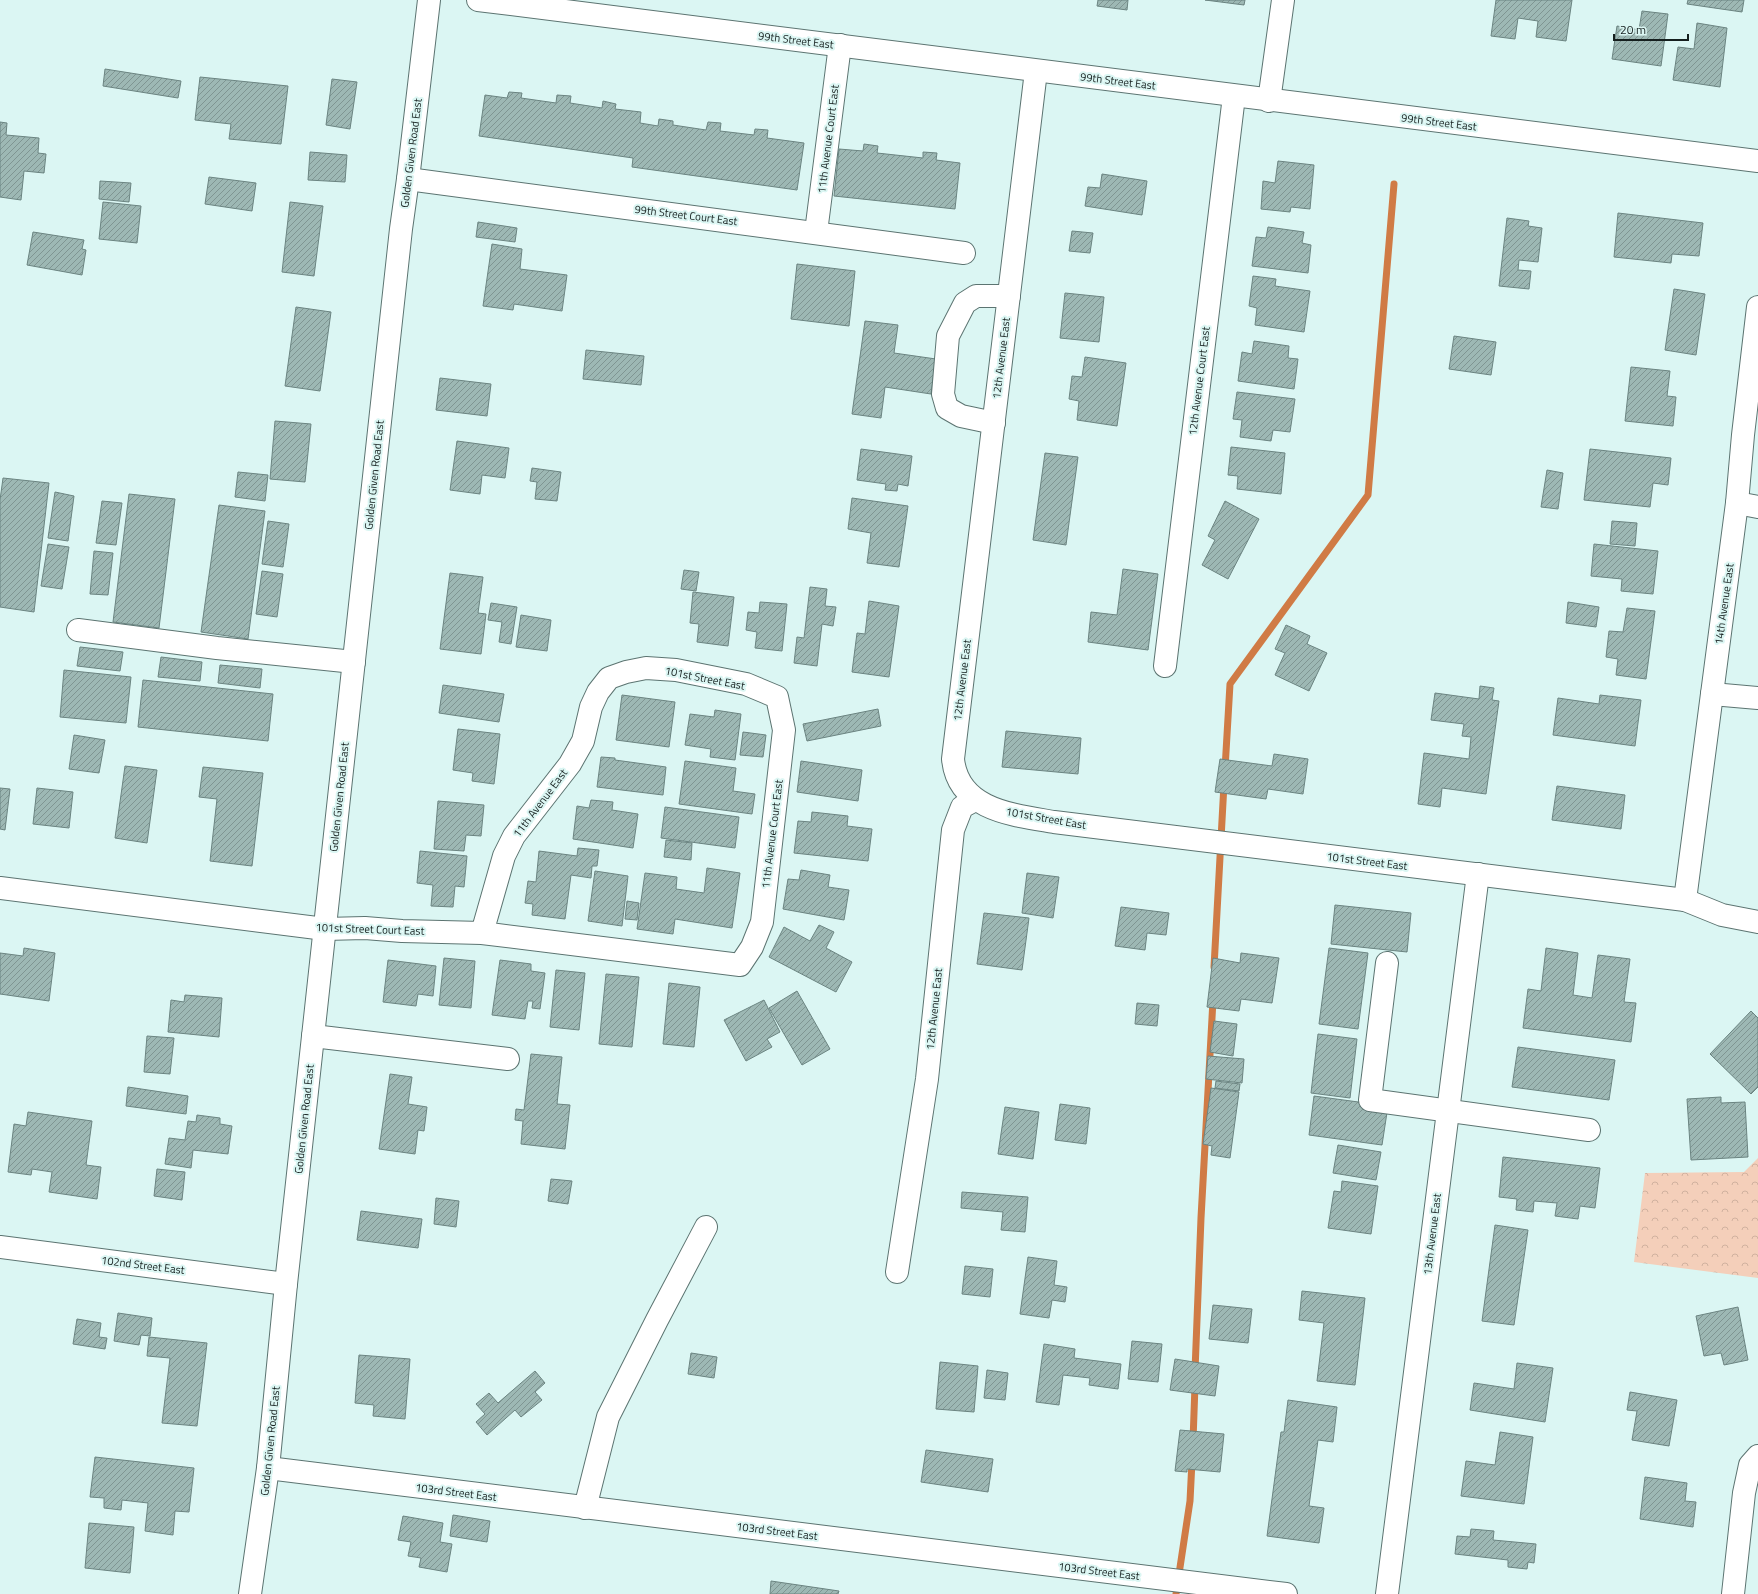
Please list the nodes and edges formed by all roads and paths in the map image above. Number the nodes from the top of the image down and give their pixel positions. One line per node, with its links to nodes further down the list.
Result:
1 (429, 0): 10 (street, Golden Given Road East)
2 (478, 0): 4 (street, 99th Street East)
3 (1283, 0): 8 (street)
4 (534, 3): 5 (street, 99th Street East)
5 (840, 45): 6 (street, 99th Street East); 11 (street, 11th Avenue Court East)
6 (1036, 71): 7 (street, 99th Street East); 13 (street, 12th Avenue East)
7 (1234, 96): 8 (street, 99th Street East); 19 (street, 12th Avenue Court East)
8 (1269, 100): 9 (street, 99th Street East)
9 (1758, 161)
10 (408, 179): 11 (street, 99th Street Court East); 18 (street, Golden Given Road East)
11 (816, 232): 12 (street, 99th Street Court East)
12 (964, 253)
13 (1009, 296): 15 (street, 12th Avenue East); 15 (street)
14 (1758, 307): 16 (street, 14th Avenue East)
15 (994, 423): 24 (street, 12th Avenue East)
16 (1748, 505): 21 (street, 14th Avenue East)
17 (78, 630): 18 (street)
18 (354, 662): 29 (street, Golden Given Road East)
19 (1165, 666)
20 (609, 678): 22 (street, 101st Street East); 30 (street, 11th Avenue East)
21 (1712, 694): 23 (street); 27 (street, 14th Avenue East)
22 (777, 697): 32 (street, 11th Avenue Court East)
23 (1758, 698)
24 (976, 800): 25 (street, 101st Street East); 39 (street, 12th Avenue East)
25 (1478, 874): 27 (street, 101st Street East); 35 (street, 13th Avenue East)
26 (0, 888): 29 (street, 101st Street Court East)
27 (1685, 900): 28 (street, 101st Street East)
28 (1758, 922)
29 (325, 928): 30 (street, 101st Street Court East); 33 (street, Golden Given Road East)
30 (482, 933): 32 (street, 101st Street Court East)
31 (1386, 963): 35 (street)
32 (740, 965)
33 (313, 1036): 34 (street); 40 (street, Golden Given Road East)
34 (508, 1059)
35 (1448, 1110): 36 (street); 46 (street, 13th Avenue East)
36 (1589, 1130)
37 (706, 1227): 43 (street)
38 (0, 1246): 40 (street, 102nd Street East)
39 (897, 1272)
40 (286, 1284): 42 (street, Golden Given Road East)
41 (1758, 1456): 47 (street)
42 (268, 1468): 43 (street, 103rd Street East); 44 (street, Golden Given Road East)
43 (585, 1508): 45 (street, 103rd Street East)
44 (250, 1594)
45 (1286, 1594)
46 (1387, 1594)
47 (1733, 1594)

